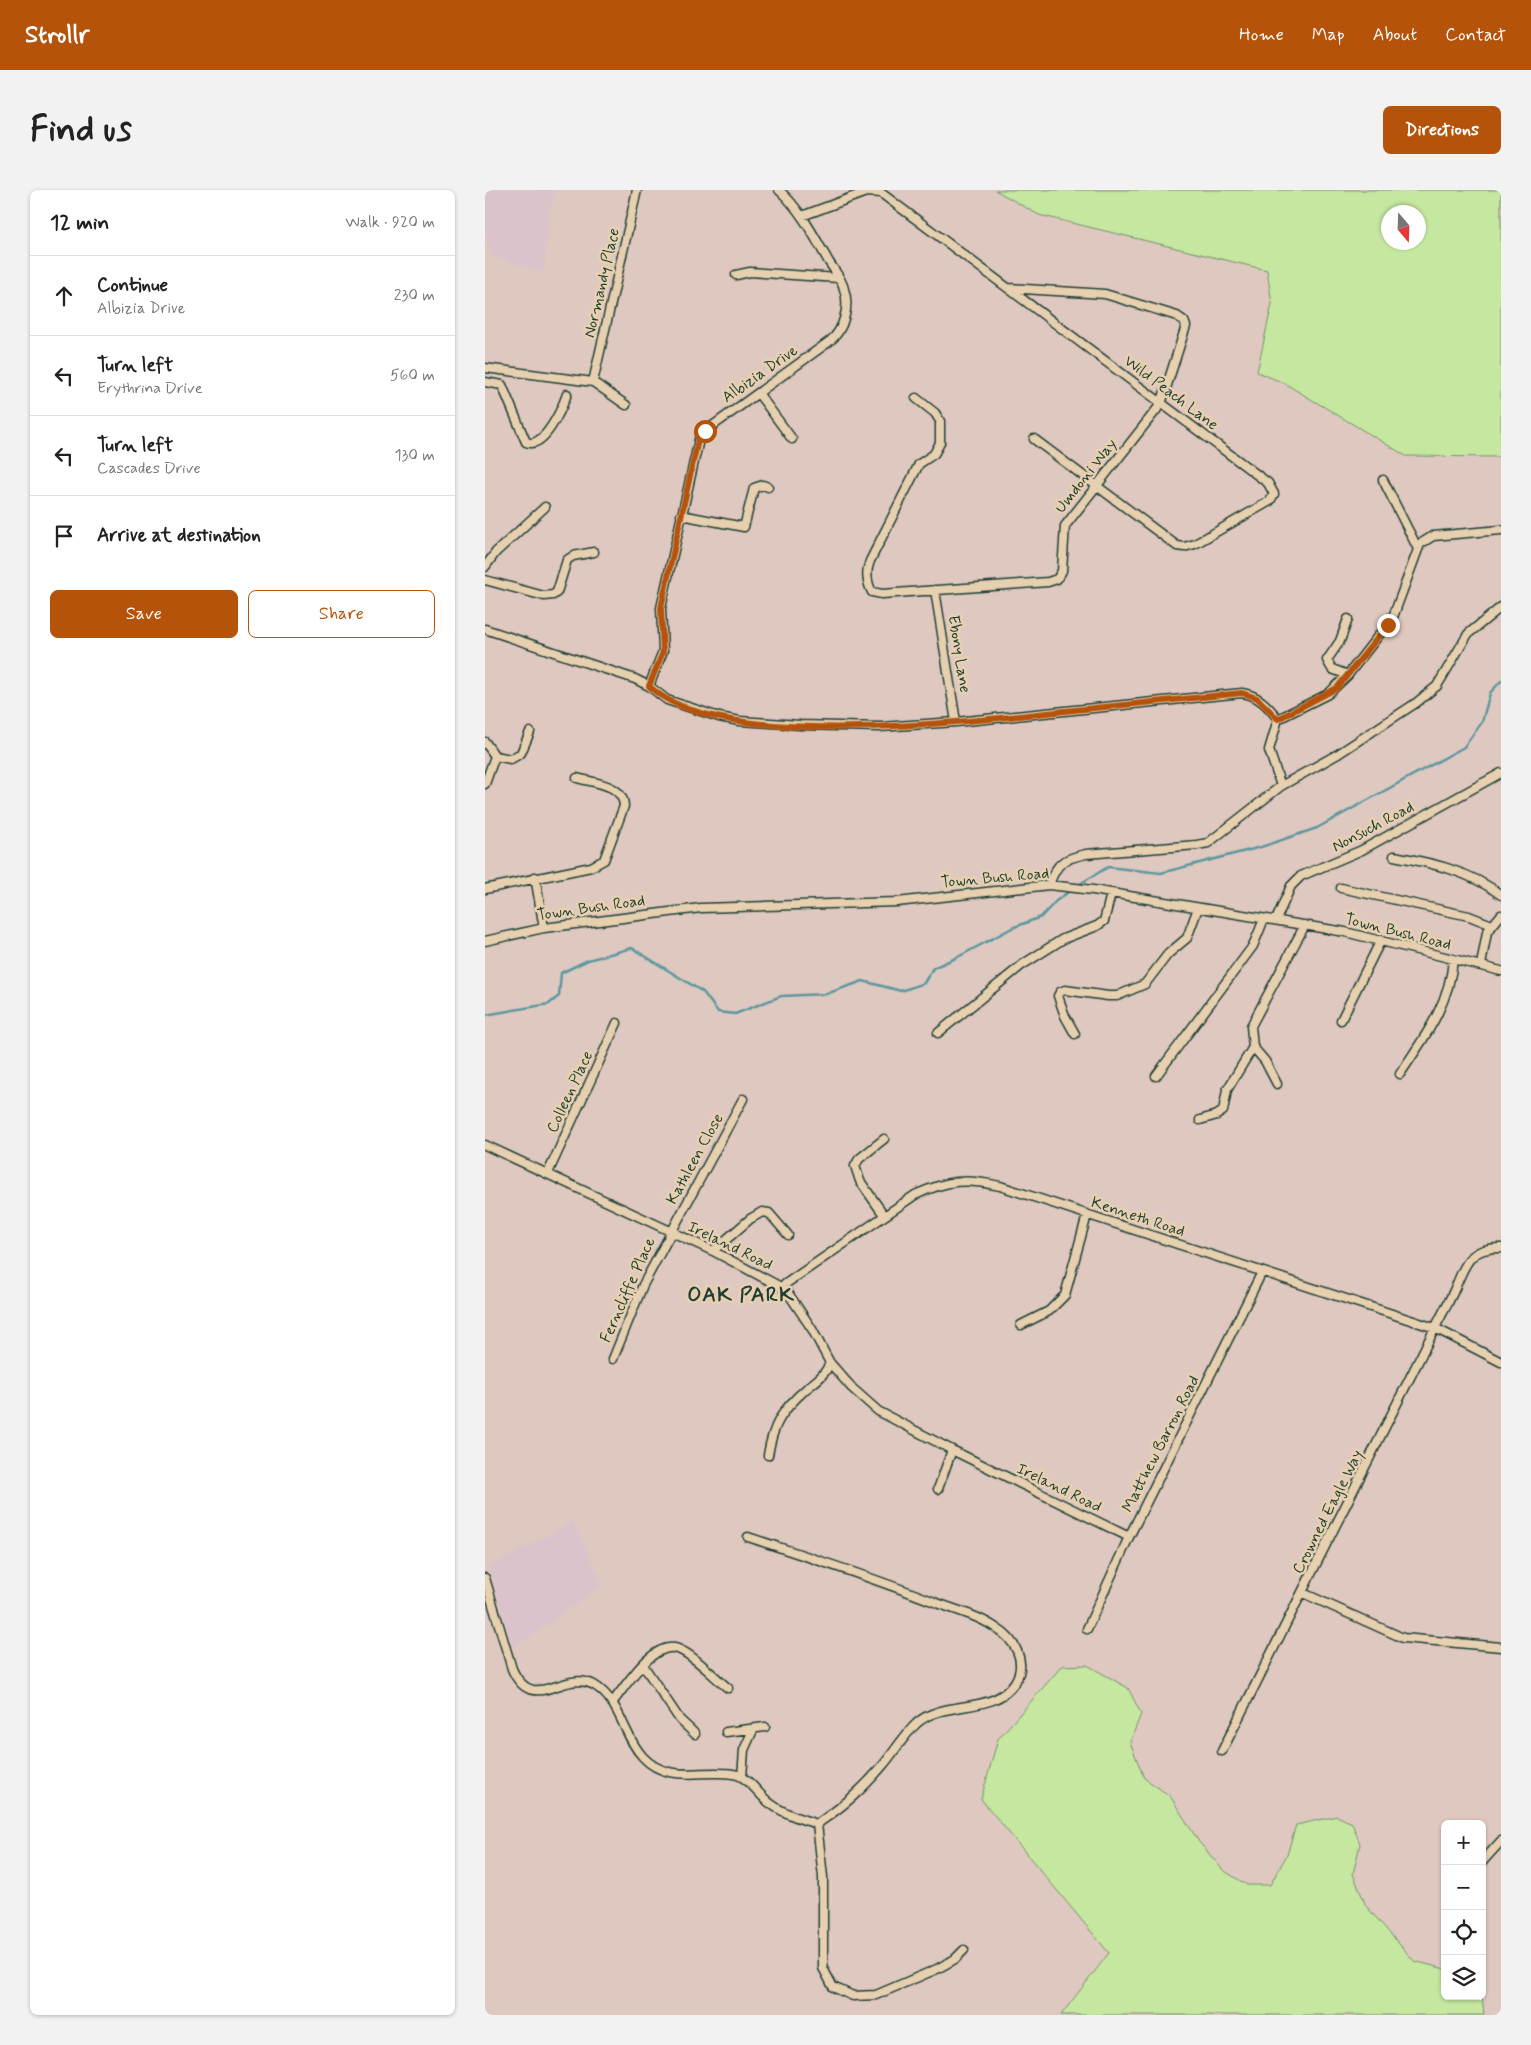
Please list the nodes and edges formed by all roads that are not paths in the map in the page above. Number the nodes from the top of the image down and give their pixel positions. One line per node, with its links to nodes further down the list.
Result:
1 (637, 190): 10 (street, Normandy Place)
2 (779, 190): 3 (street, Albizia Drive)
3 (802, 216): 5 (street, Albizia Drive); 6 (street, Wild Peach Lane)
4 (736, 275): 5 (street)
5 (838, 278): 12 (street, Albizia Drive)
6 (1008, 288): 15 (street, Wild Peach Lane); 15 (street, Umdoni Way)
7 (485, 368): 8 (street)
8 (504, 371): 10 (street); 11 (street)
9 (485, 382): 11 (street)
10 (593, 382): 16 (street)
11 (503, 385): 13 (street)
12 (758, 393): 17 (street); 23 (street, Albizia Drive)
13 (567, 394)
14 (916, 398): 29 (street, Umdoni Way)
15 (1161, 404): 20 (street, Umdoni Way); 20 (street, Wild Peach Lane)
16 (626, 405)
17 (792, 439)
18 (1034, 439): 20 (street, Wild Peach Lane)
19 (1383, 480): 25 (street)
20 (1095, 485): 29 (street, Umdoni Way)
21 (768, 486): 23 (street)
22 (545, 507): 27 (street)
23 (681, 515): 34 (street, Albizia Drive)
24 (1501, 530): 25 (street)
25 (1418, 549): 33 (street)
26 (594, 552): 28 (street)
27 (485, 567)
28 (485, 580)
29 (935, 590): 36 (street, Ebony Lane)
30 (1501, 607): 43 (street)
31 (1348, 619): 33 (street)
32 (485, 629): 34 (street)
33 (1348, 675): 35 (street)
34 (649, 686): 36 (street)
35 (1278, 719): 36 (street); 43 (street)
36 (956, 722)
37 (530, 732): 39 (street)
38 (485, 742): 39 (street)
39 (495, 756): 42 (street)
40 (1501, 772): 54 (street, Nonsuch Road)
41 (577, 778): 45 (street)
42 (485, 784)
43 (1281, 786): 46 (street)
44 (1394, 856): 50 (street)
45 (535, 876): 48 (street); 57 (street)
46 (1049, 885): 49 (street, Town Bush Road); 57 (street, Town Bush Road)
47 (1341, 888): 56 (street)
48 (485, 889)
49 (1111, 894): 51 (street, Town Bush Road); 65 (street)
50 (1501, 895)
51 (1199, 908): 53 (street, Town Bush Road); 66 (street)
52 (1501, 915): 56 (street)
53 (1264, 919): 54 (street, Town Bush Road); 69 (street)
54 (1276, 920): 55 (street, Town Bush Road)
55 (1305, 925): 58 (street, Town Bush Road); 67 (street)
56 (1492, 925): 61 (street)
57 (544, 928): 59 (street, Town Bush Road)
58 (1381, 940): 60 (street, Town Bush Road); 63 (street)
59 (485, 941)
60 (1453, 959): 61 (street, Town Bush Road); 68 (street)
61 (1481, 965): 62 (street, Town Bush Road)
62 (1501, 971)
63 (1341, 1020)
64 (617, 1022): 75 (street, Colleen Place)
65 (938, 1033)
66 (1075, 1034)
67 (1253, 1047): 70 (street); 72 (street)
68 (1400, 1074)
69 (1156, 1076)
70 (1277, 1084)
71 (743, 1099): 78 (street, Kathleen Close)
72 (1200, 1120)
73 (884, 1139): 76 (street)
74 (485, 1145): 75 (street, Ireland Road)
75 (548, 1173): 78 (street, Ireland Road)
76 (884, 1215): 77 (street, Kenneth Road); 83 (street, Kenneth Road)
77 (1087, 1215): 82 (street, Kenneth Road); 84 (street)
78 (670, 1232): 81 (street, Ireland Road); 86 (street, Ferncliffe Place)
79 (788, 1235): 81 (street)
80 (1501, 1248): 85 (street, Crowned Eagle Way)
81 (713, 1251): 83 (street, Ireland Road)
82 (1262, 1272): 85 (street, Kenneth Road); 93 (street, Matthew Barron Road)
83 (781, 1287): 88 (street, Ireland Road)
84 (1021, 1325)
85 (1435, 1328): 87 (street, Kenneth Road); 95 (street, Crowned Eagle Way)
86 (613, 1359)
87 (1501, 1362)
88 (830, 1363): 89 (street, Ireland Road); 90 (street)
89 (952, 1450): 91 (street); 93 (street, Ireland Road)
90 (768, 1456)
91 (938, 1489)
92 (748, 1537): 107 (street)
93 (1129, 1537): 96 (street, Matthew Barron Road)
94 (485, 1578): 100 (street)
95 (1303, 1593): 97 (street); 105 (street, Crowned Eagle Way)
96 (1087, 1629)
97 (1501, 1647)
98 (643, 1666): 99 (street); 100 (street); 104 (street)
99 (728, 1688)
100 (612, 1703): 106 (street)
101 (765, 1728): 102 (street)
102 (753, 1730): 103 (street); 106 (street)
103 (726, 1732)
104 (695, 1734)
105 (1222, 1751)
106 (742, 1777): 107 (street)
107 (817, 1824): 110 (street)
108 (1501, 1841): 109 (street)
109 (1486, 1858)
110 (963, 1950)

